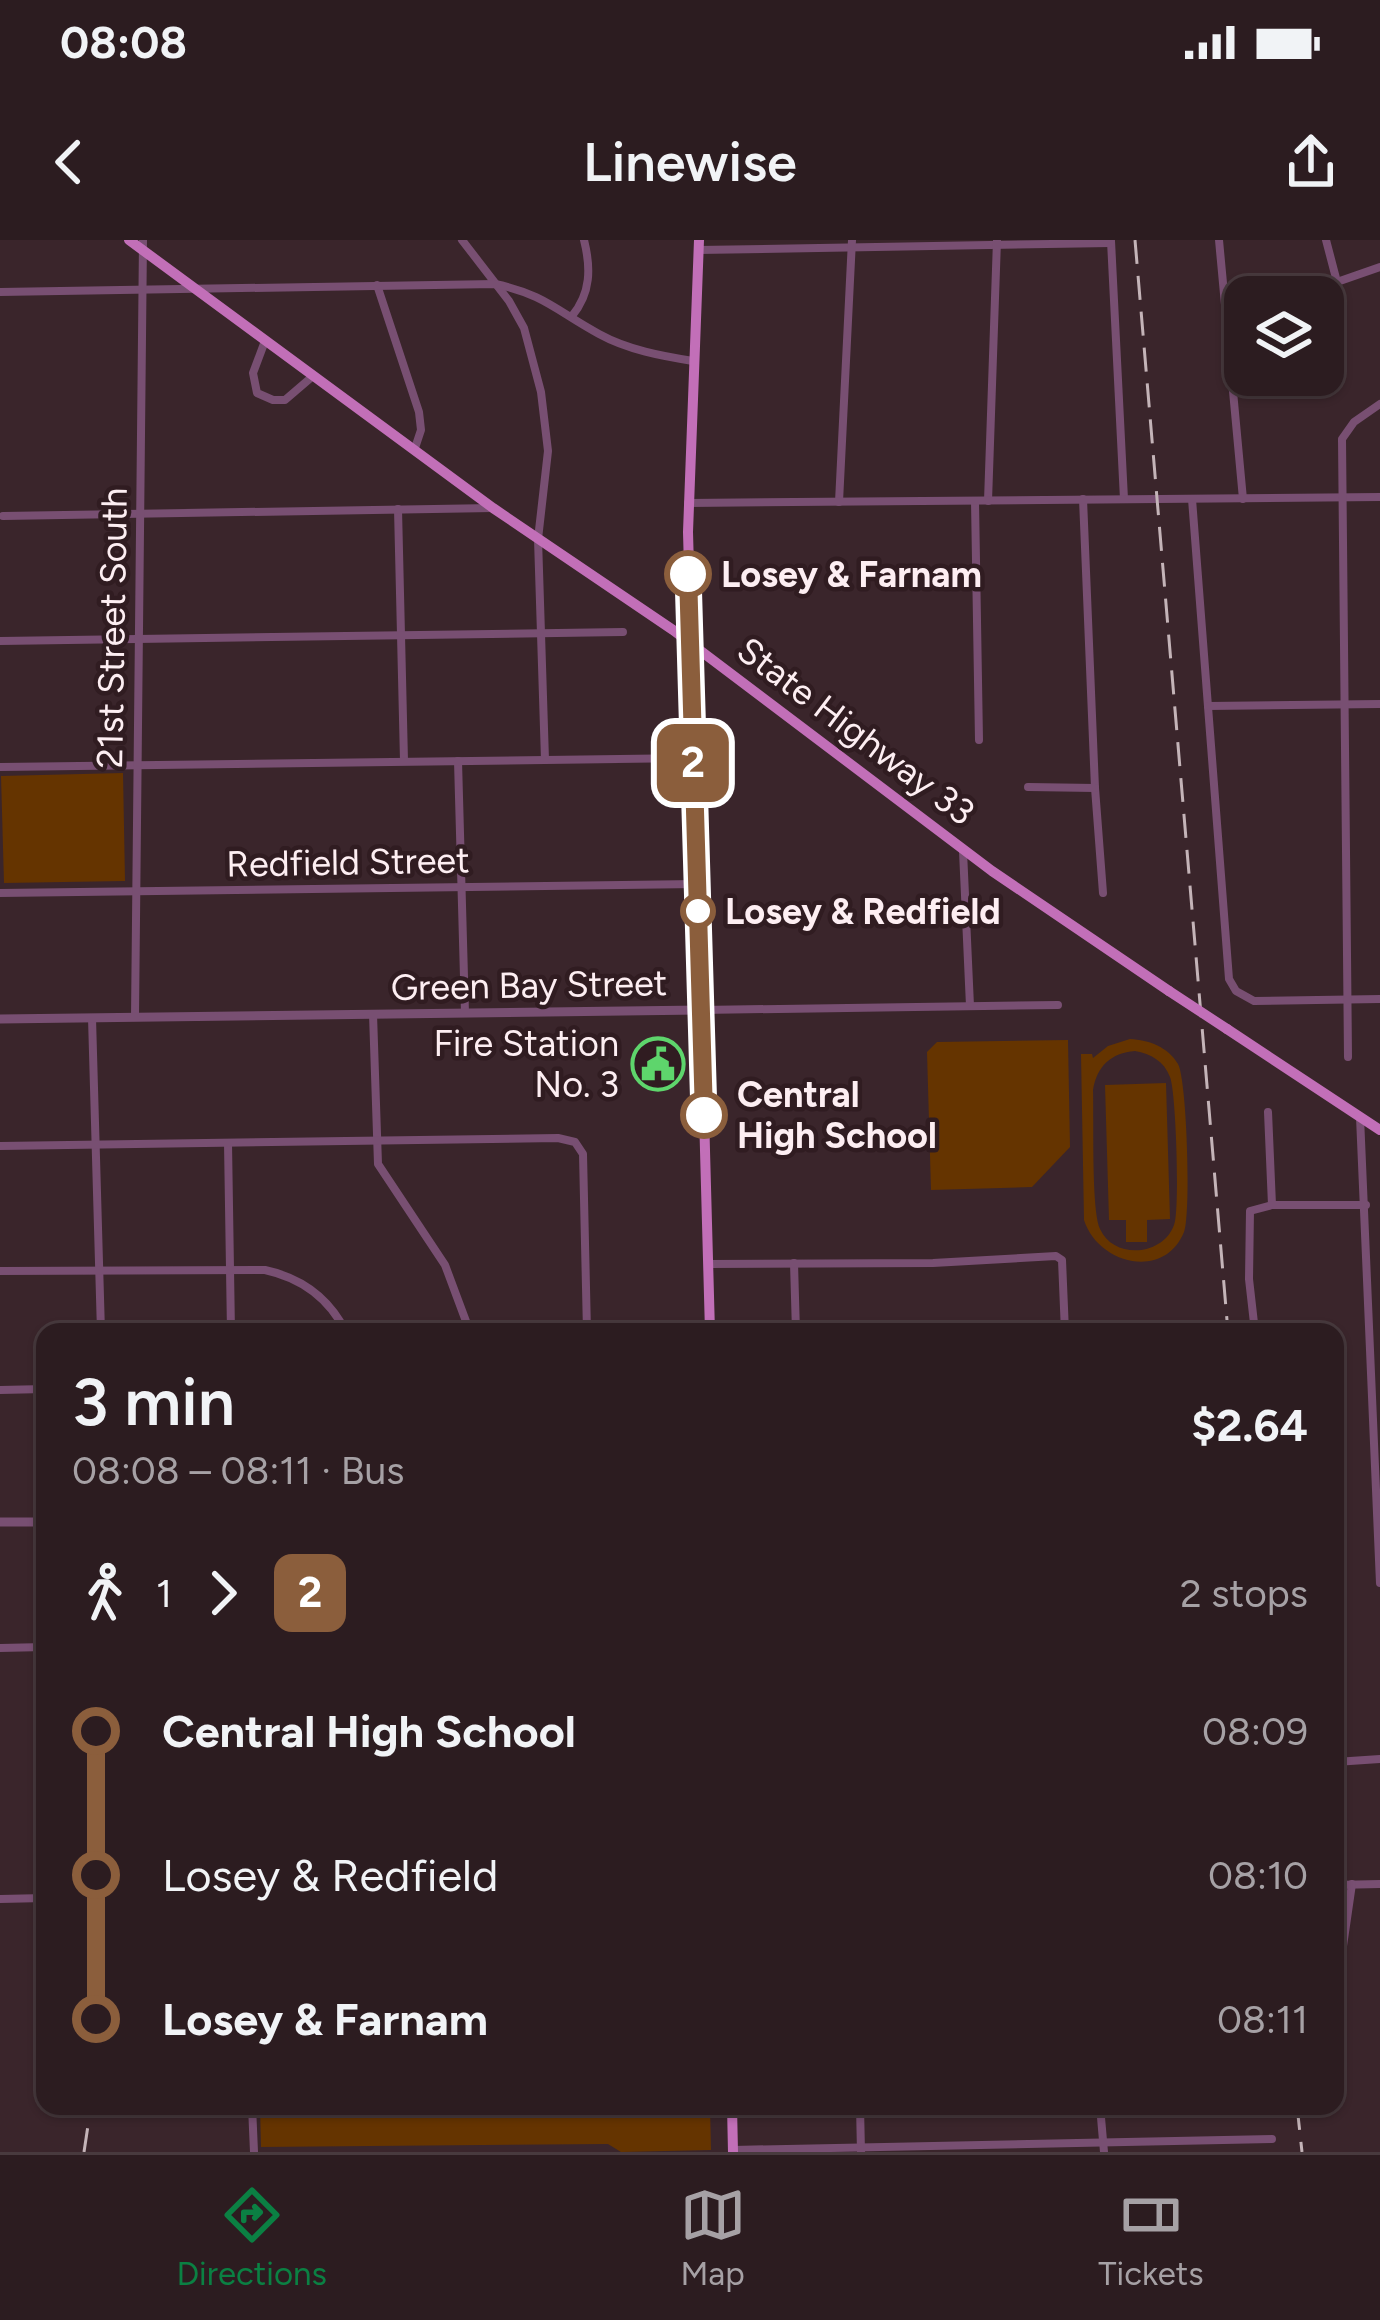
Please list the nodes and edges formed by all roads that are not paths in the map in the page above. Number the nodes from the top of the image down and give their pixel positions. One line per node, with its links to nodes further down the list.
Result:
1 (129, 240): 9 (main road, State Highway 33)
2 (462, 240): 14 (street)
3 (584, 240): 20 (street)
4 (1220, 240): 17 (street)
5 (1326, 240): 12 (street)
6 (1111, 241): 8 (street); 30 (street)
7 (852, 243): 8 (street); 10 (street); 35 (street)
8 (996, 243): 34 (street)
9 (143, 245): 16 (main road, State Highway 33); 18 (street, 21st Street South)
10 (699, 245): 22 (main road)
11 (1380, 267): 13 (street)
12 (1334, 276)
13 (1344, 280)
14 (495, 284): 15 (street); 20 (street); 41 (street)
15 (377, 285): 16 (street); 26 (street)
16 (196, 289): 18 (street); 21 (main road, State Highway 33)
17 (1224, 289)
18 (143, 290): 19 (street); 39 (street, 21st Street South)
19 (0, 292)
20 (572, 316): 22 (street)
21 (266, 341): 23 (main road, State Highway 33); 23 (street)
22 (694, 361): 36 (main road)
23 (313, 376): 26 (main road, State Highway 33)
24 (1233, 396): 31 (street)
25 (1380, 404): 27 (street)
26 (415, 448): 37 (main road, State Highway 33)
27 (1342, 497): 28 (street); 31 (street); 48 (street)
28 (1380, 497)
29 (1083, 499): 30 (street); 34 (street); 59 (street)
30 (1124, 499): 32 (street)
31 (1243, 499): 32 (street)
32 (1192, 500): 50 (street)
33 (975, 501): 34 (street); 35 (street); 51 (street)
34 (988, 501)
35 (838, 502): 36 (street)
36 (688, 503): 47 (main road)
37 (493, 508): 38 (street); 41 (main road, State Highway 33)
38 (398, 509): 39 (street); 44 (street)
39 (141, 514): 40 (street); 45 (street, 21st Street South)
40 (1, 516)
41 (538, 539): 43 (street); 47 (main road, State Highway 33)
42 (623, 632): 43 (street)
43 (542, 633): 44 (street); 55 (street)
44 (401, 635): 45 (street); 53 (street)
45 (139, 640): 46 (street); 56 (street, 21st Street South)
46 (0, 641)
47 (689, 642): 52 (main road); 60 (main road, State Highway 33)
48 (1344, 704): 49 (street); 50 (street); 66 (street)
49 (1380, 704)
50 (1208, 706): 66 (street)
51 (979, 740)
52 (693, 758): 55 (street); 61 (main road)
53 (404, 760): 54 (street); 56 (street)
54 (458, 760): 55 (street); 62 (street)
55 (545, 760)
56 (136, 765): 57 (street); 63 (street, 21st Street South)
57 (0, 767)
58 (1028, 787): 59 (street)
59 (1095, 788): 65 (street)
60 (963, 850): 69 (street); 78 (main road, State Highway 33, bridge)
61 (697, 884): 62 (street, Redfield Street); 70 (main road)
62 (462, 888): 63 (street, Redfield Street); 71 (street)
63 (136, 892): 64 (street, Redfield Street); 73 (street, 21st Street South)
64 (0, 893)
65 (1103, 893)
66 (1347, 999): 67 (street); 76 (street)
67 (1380, 999)
68 (1058, 1005): 69 (street, Green Bay Street)
69 (970, 1006): 70 (street, Green Bay Street)
70 (701, 1010): 71 (street, Green Bay Street); 87 (main road)
71 (465, 1013): 72 (street, Green Bay Street)
72 (373, 1014): 73 (street, Green Bay Street); 80 (street)
73 (136, 1017): 74 (street, Green Bay Street)
74 (92, 1018): 75 (street, Green Bay Street); 82 (street)
75 (0, 1019)
76 (1348, 1057)
77 (1268, 1112): 84 (street)
78 (1360, 1117): 79 (main road, State Highway 33); 85 (street)
79 (1380, 1130)
80 (376, 1141): 81 (street); 94 (street); 95 (street)
81 (228, 1143): 82 (street); 88 (street)
82 (94, 1144): 83 (street); 89 (street)
83 (0, 1146)
84 (1272, 1205): 85 (street); 99 (street)
85 (1366, 1205): 104 (street)
86 (794, 1263): 87 (street); 97 (street); 98 (street)
87 (708, 1264): 96 (main road)
88 (230, 1269): 89 (street); 92 (street); 93 (street)
89 (99, 1270): 90 (street); 91 (street)
90 (0, 1271)
91 (101, 1323)
92 (231, 1323)
93 (340, 1323)
94 (467, 1323)
95 (586, 1323)
96 (710, 1323)
97 (796, 1323)
98 (1065, 1323)
99 (1254, 1323)
100 (36, 1389): 101 (street)
101 (0, 1390)
102 (0, 1522): 103 (street)
103 (36, 1522)
104 (1380, 1583)
105 (36, 1647): 106 (street)
106 (0, 1648)
107 (1380, 1760): 108 (street)
108 (1344, 1762)
109 (1344, 1884): 110 (street)
110 (1352, 1884): 111 (street); 114 (street)
111 (1380, 1884)
112 (36, 1898): 113 (street)
113 (0, 1899)
114 (1344, 1939)
115 (252, 2115): 124 (street)
116 (731, 2115): 123 (main road)
117 (860, 2115): 122 (street)
118 (1101, 2115): 120 (street)
119 (1272, 2139): 120 (street)
120 (1104, 2147): 121 (street)
121 (981, 2148): 122 (street)
122 (861, 2150): 123 (street)
123 (733, 2151)
124 (254, 2152)

